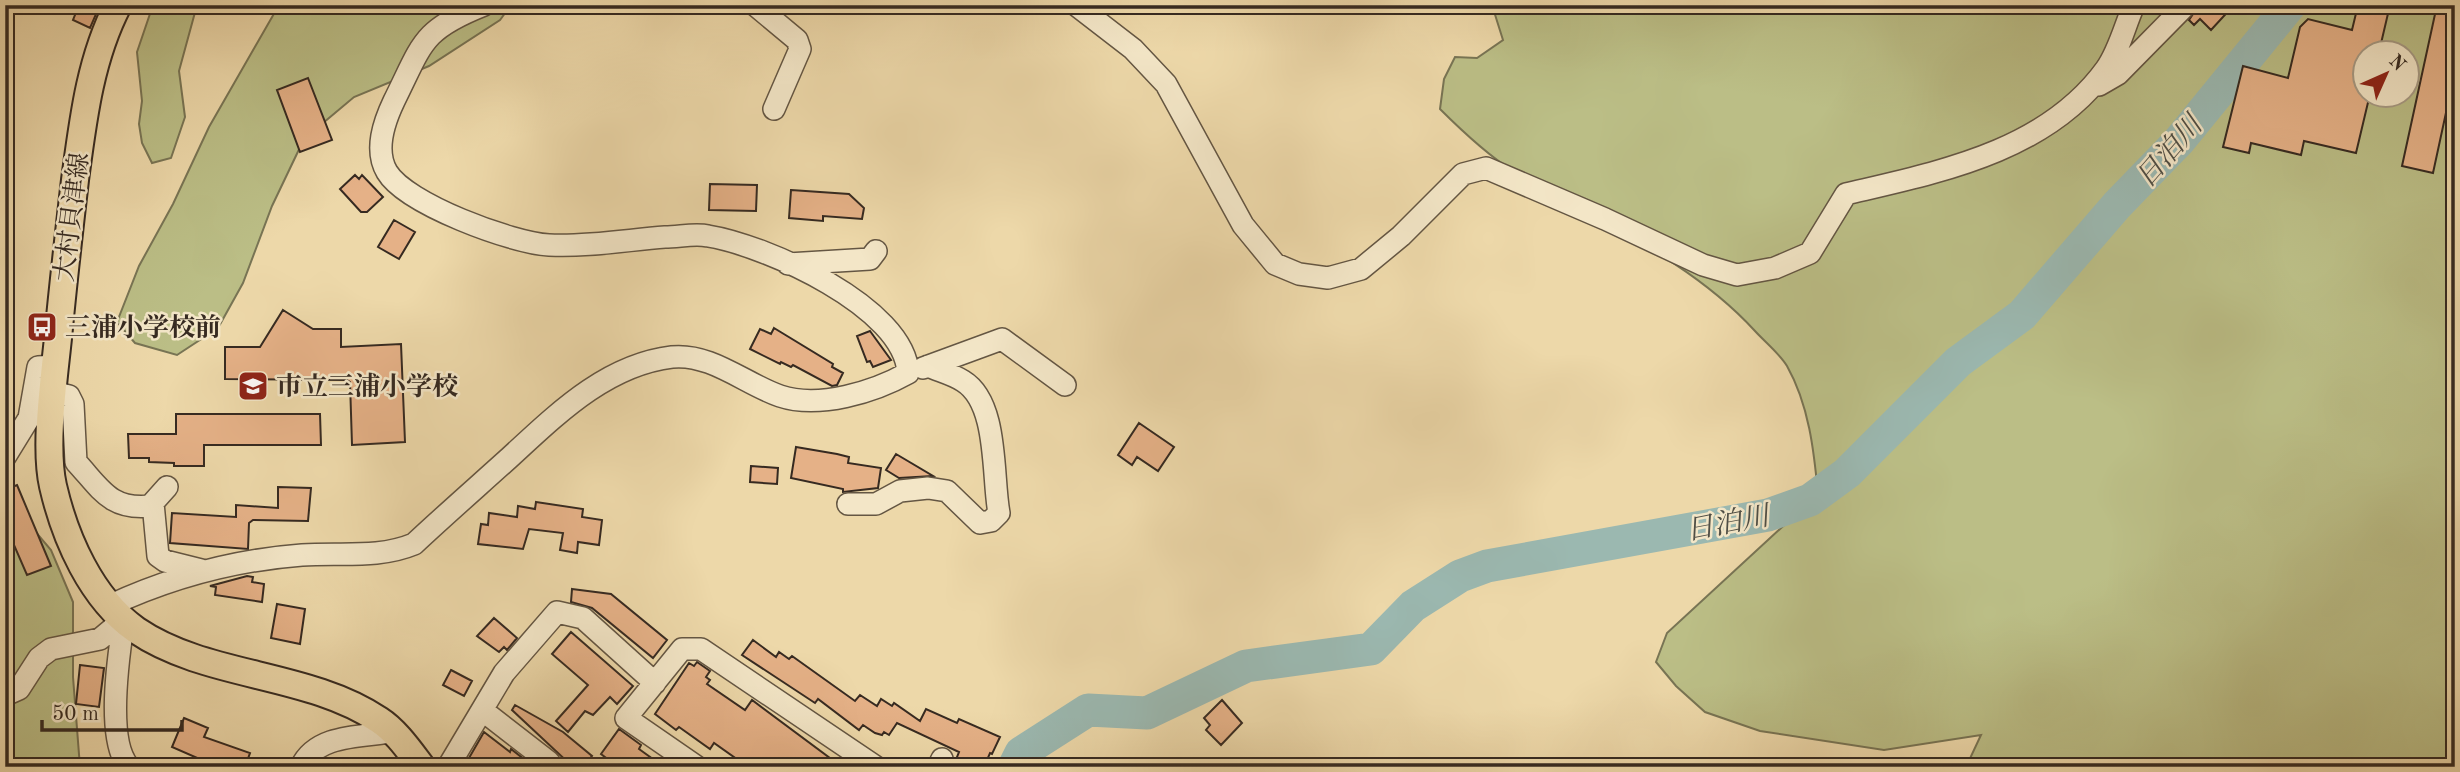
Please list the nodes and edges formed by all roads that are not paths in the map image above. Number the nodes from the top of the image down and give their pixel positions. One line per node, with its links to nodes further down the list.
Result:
1 (118, 5): 12 (main road, 大村貝津線)
2 (484, 5): 10 (street)
3 (755, 5): 8 (street)
4 (1076, 5): 7 (street)
5 (2134, 5): 7 (street)
6 (2186, 5): 7 (street)
7 (2088, 92)
8 (774, 109)
9 (876, 251): 10 (street)
10 (786, 264): 11 (street)
11 (918, 370): 13 (street); 15 (street); 16 (street)
12 (54, 379): 14 (street); 16 (street); 17 (main road, 大村貝津線)
13 (1065, 385)
14 (5, 457)
15 (848, 504)
16 (206, 571): 17 (street)
17 (117, 613): 19 (street); 21 (main road, 大村貝津線); 23 (street)
18 (655, 683): 20 (street); 27 (street); 28 (street)
19 (5, 691)
20 (482, 710): 22 (street); 26 (street)
21 (393, 732): 24 (street); 25 (main road, 大村貝津線)
22 (549, 762)
23 (130, 767)
24 (300, 767)
25 (422, 767)
26 (449, 767)
27 (697, 767)
28 (876, 767)

